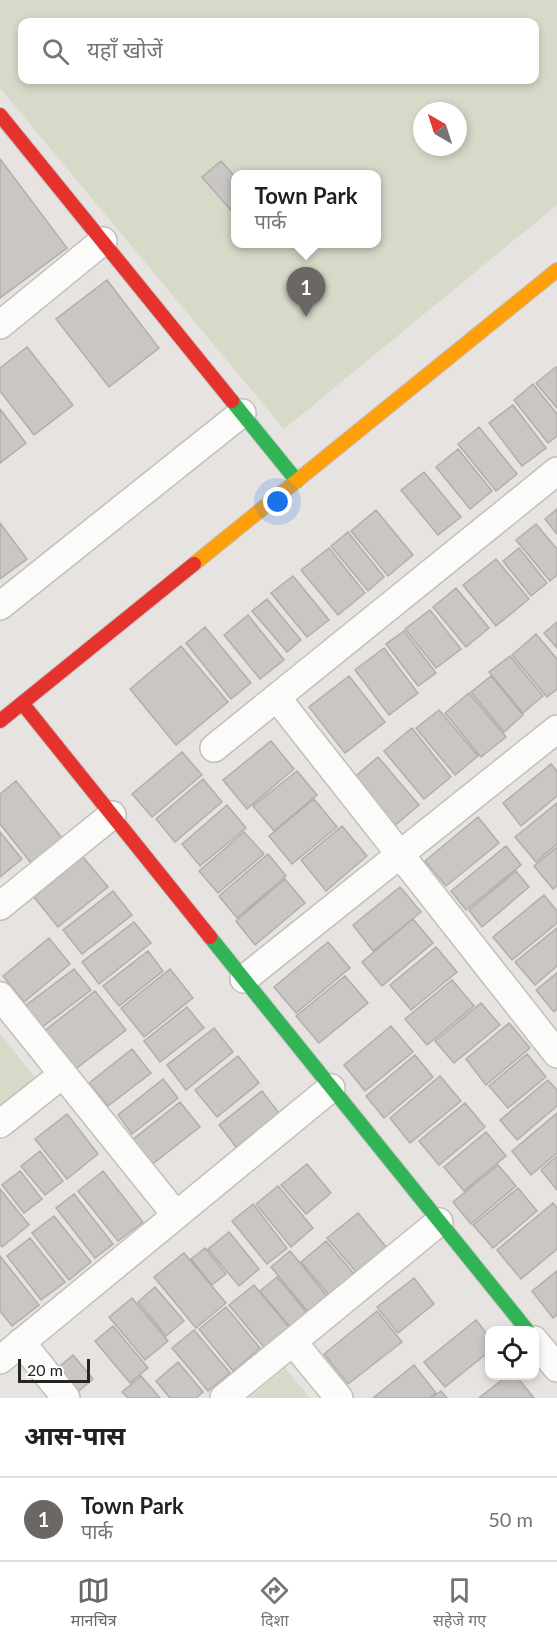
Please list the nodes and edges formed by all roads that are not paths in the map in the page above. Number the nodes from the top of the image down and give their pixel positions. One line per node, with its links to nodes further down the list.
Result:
1 (0, 115): 2 (street)
2 (103, 241): 4 (street); 5 (street)
3 (557, 270): 7 (street)
4 (0, 324)
5 (242, 413): 7 (street); 8 (street)
6 (557, 471): 9 (street)
7 (297, 481): 10 (street)
8 (0, 606)
9 (277, 698): 13 (street); 15 (street)
10 (22, 703): 11 (street); 14 (street)
11 (0, 721)
12 (557, 729): 15 (street)
13 (214, 748)
14 (112, 815): 16 (street); 17 (street)
15 (400, 854): 17 (street); 19 (street)
16 (0, 906)
17 (244, 979): 21 (street)
18 (0, 996): 20 (street)
19 (557, 1054)
20 (63, 1074): 22 (street); 23 (street)
21 (331, 1088): 23 (street); 24 (street)
22 (0, 1124)
23 (176, 1215): 26 (street)
24 (439, 1222): 25 (street); 27 (street)
25 (524, 1326)
26 (21, 1342): 29 (street); 31 (street)
27 (293, 1342): 32 (street); 33 (street)
28 (539, 1346): 30 (street)
29 (0, 1360)
30 (557, 1368)
31 (66, 1398)
32 (224, 1398)
33 (339, 1398)

